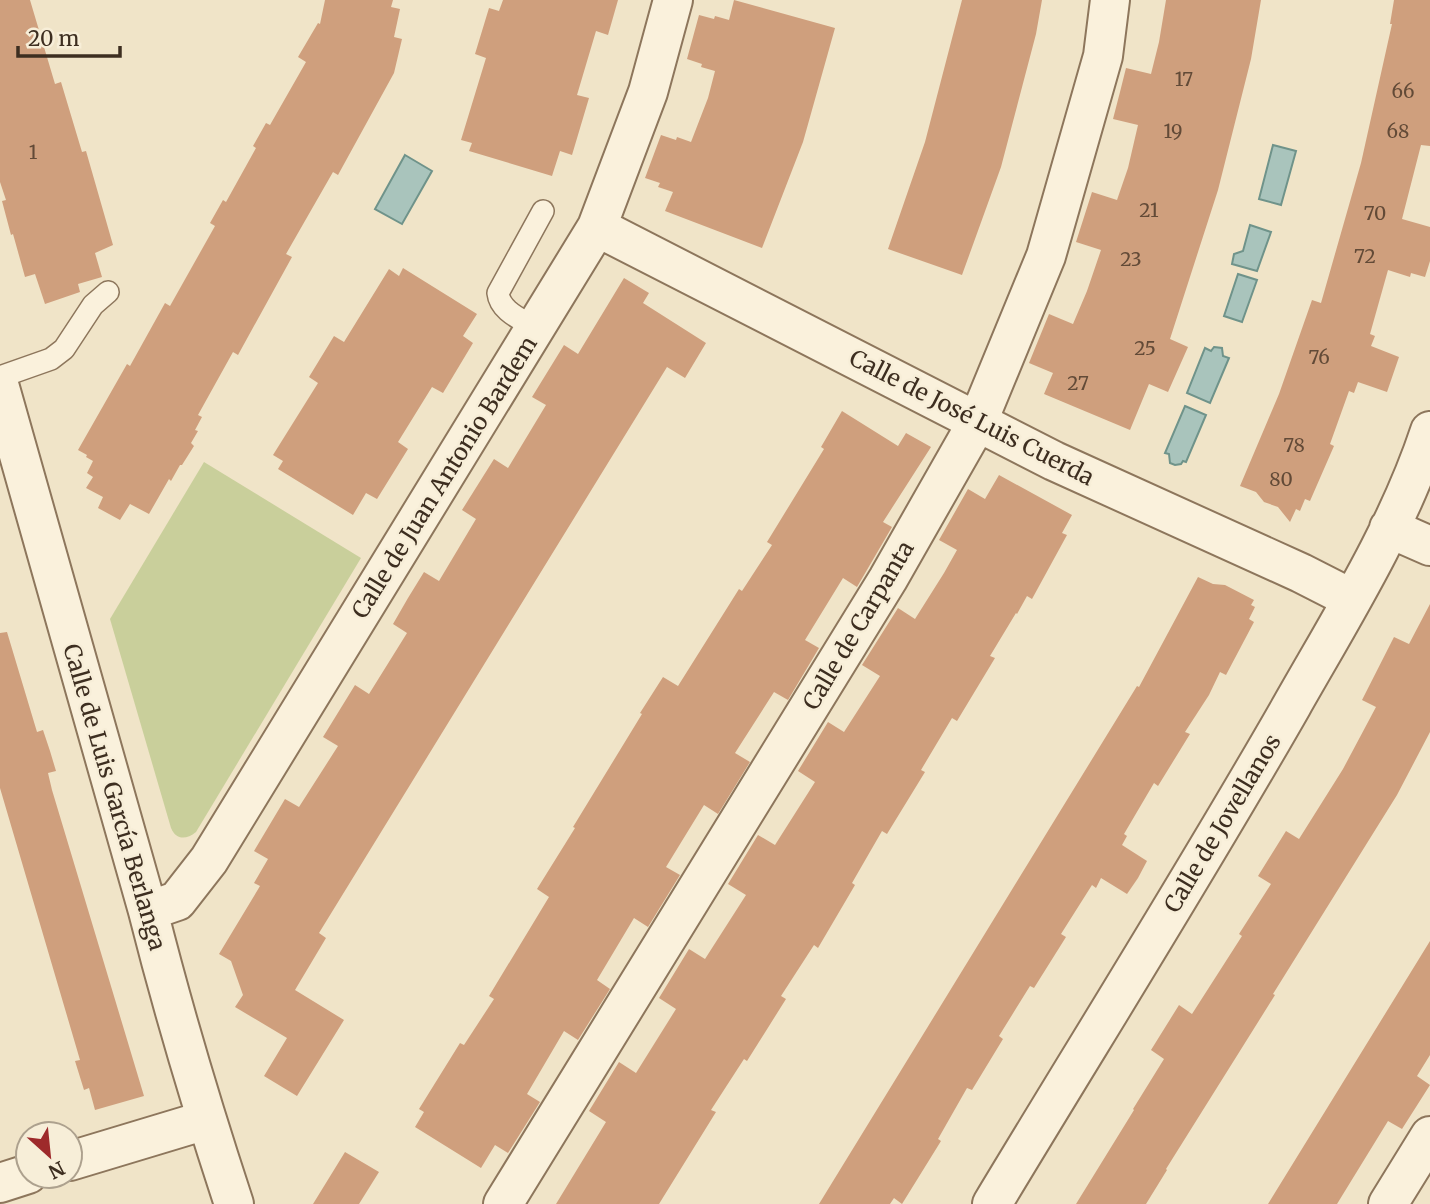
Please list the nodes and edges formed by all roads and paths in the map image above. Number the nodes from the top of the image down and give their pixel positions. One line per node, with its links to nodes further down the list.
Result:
1 (673, 0): 4 (street, Calle de Juan Antonio Bardem)
2 (1110, 0): 9 (street, Calle de Carpanta)
3 (543, 211): 6 (lane)
4 (597, 227): 6 (street, Calle de Juan Antonio Bardem); 9 (street, Calle de José Luis Cuerda)
5 (108, 292): 7 (lane)
6 (536, 328): 14 (street, Calle de Juan Antonio Bardem)
7 (0, 377)
8 (0, 388): 14 (street, Calle de Luis García Berlanga)
9 (978, 421): 13 (street, Calle de José Luis Cuerda); 19 (street, Calle de Carpanta)
10 (1430, 431): 11 (street, Calle de Jovellanos)
11 (1390, 527): 12 (street); 13 (street, Calle de Jovellanos)
12 (1430, 546)
13 (1352, 599): 20 (street, Calle de Jovellanos)
14 (148, 911): 15 (street, Calle de Luis García Berlanga)
15 (206, 1120): 17 (street); 18 (street, Calle de Luis García Berlanga)
16 (1430, 1136): 21 (street)
17 (84, 1157)
18 (234, 1204)
19 (503, 1204)
20 (992, 1204)
21 (1388, 1204)

